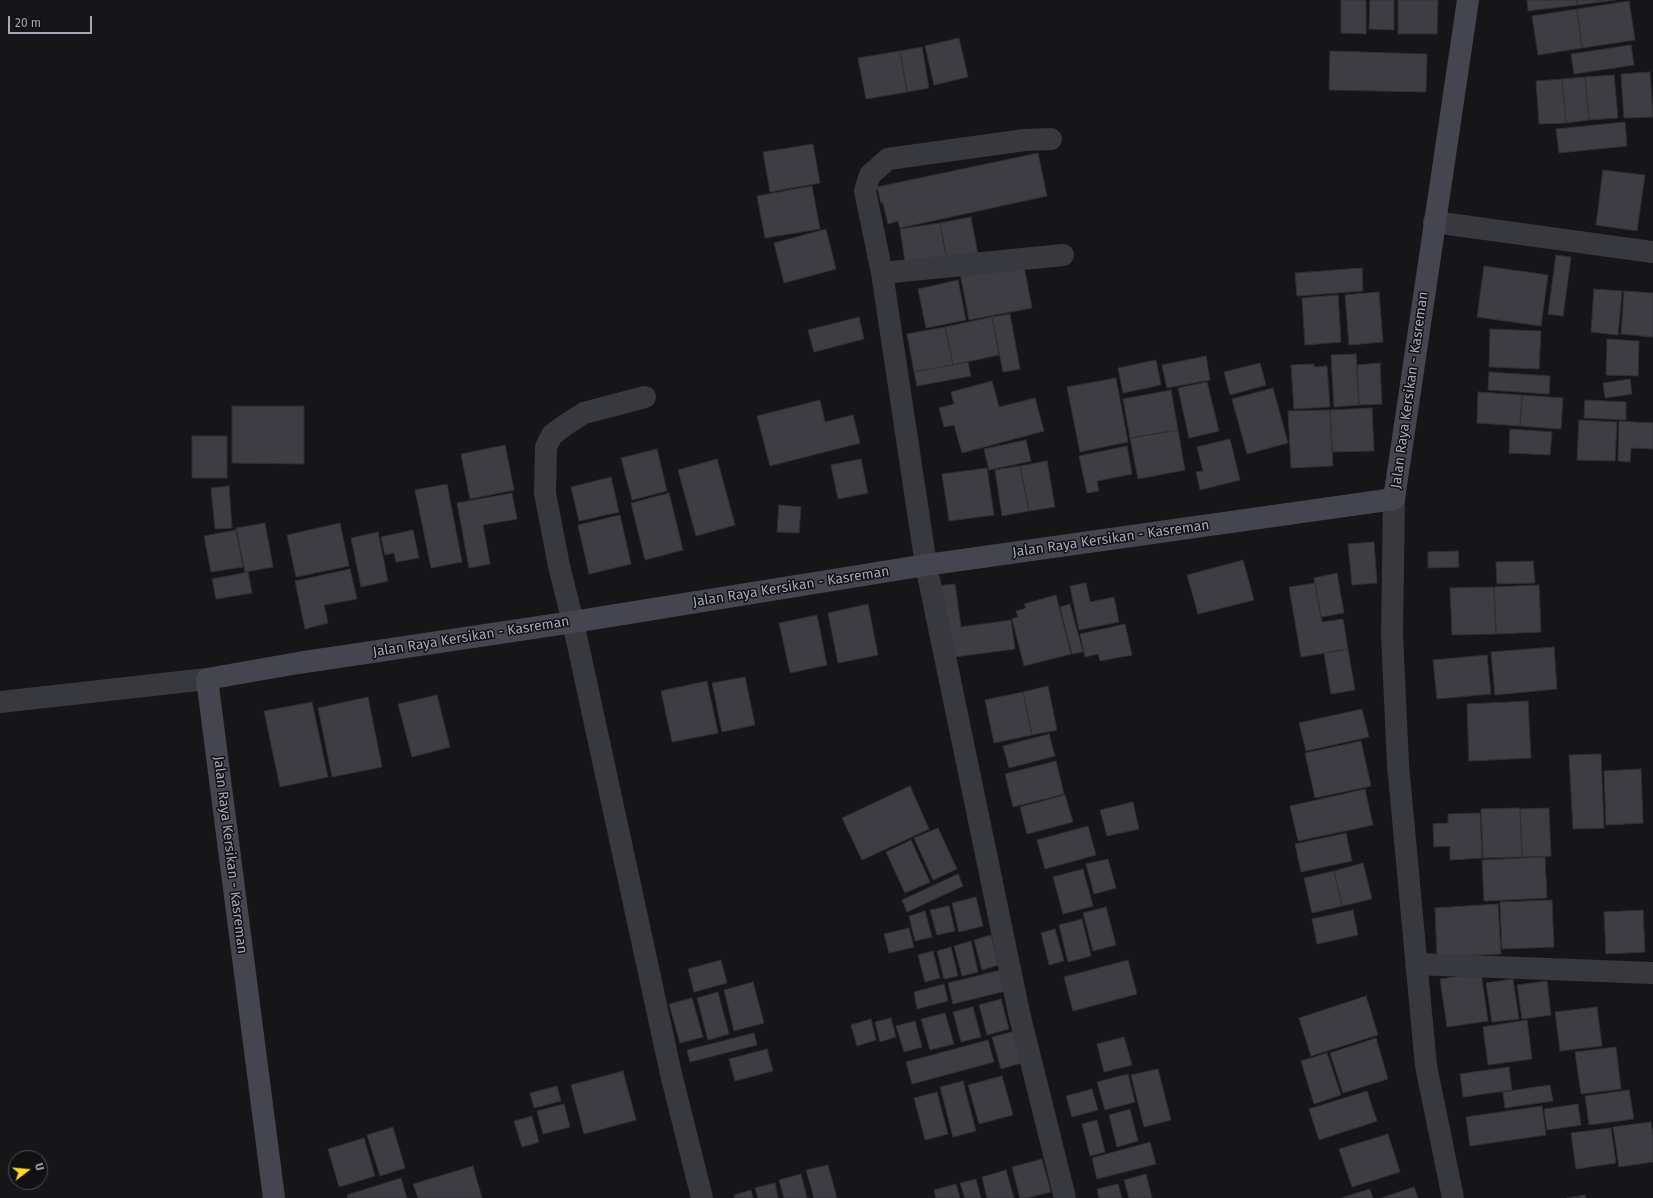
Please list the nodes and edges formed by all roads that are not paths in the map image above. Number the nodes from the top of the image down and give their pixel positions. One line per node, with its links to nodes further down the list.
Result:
1 (1468, 0): 3 (street, Jalan Raya Kersikan - Kasreman)
2 (1051, 139): 6 (street)
3 (1434, 222): 4 (street); 8 (street, Jalan Raya Kersikan - Kasreman)
4 (1653, 252)
5 (1063, 255): 6 (street)
6 (882, 273): 9 (street)
7 (645, 397): 10 (street)
8 (1394, 499): 9 (street, Jalan Raya Kersikan - Kasreman); 13 (street)
9 (926, 566): 10 (street, Jalan Raya Kersikan - Kasreman); 17 (street)
10 (573, 622): 11 (street, Jalan Raya Kersikan - Kasreman); 16 (street)
11 (207, 679): 12 (street); 15 (street, Jalan Raya Kersikan - Kasreman)
12 (0, 702)
13 (1416, 964): 14 (street); 18 (street)
14 (1653, 973)
15 (274, 1198)
16 (702, 1198)
17 (1066, 1198)
18 (1453, 1198)

